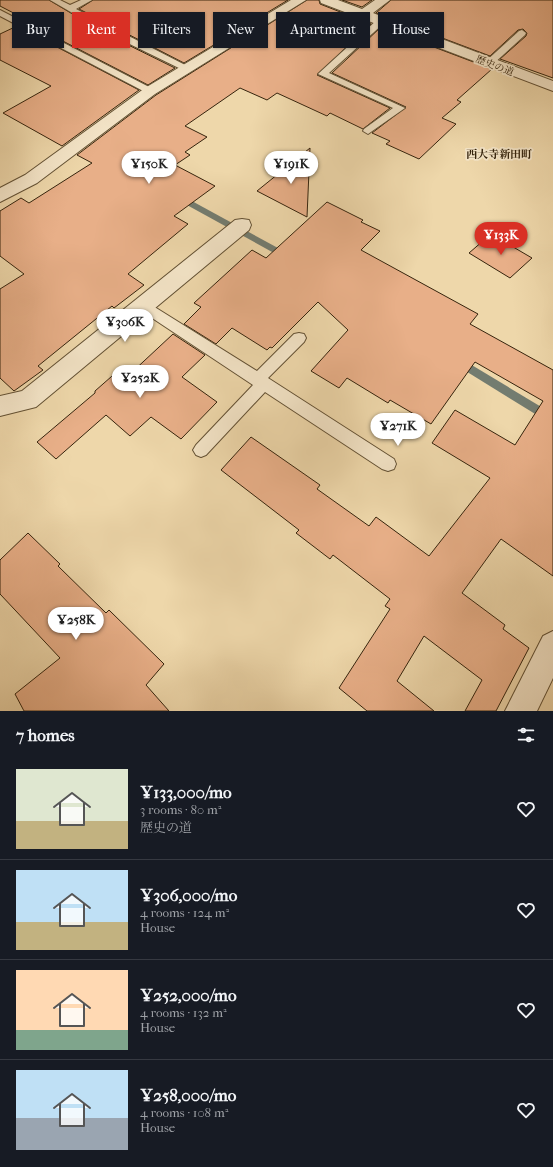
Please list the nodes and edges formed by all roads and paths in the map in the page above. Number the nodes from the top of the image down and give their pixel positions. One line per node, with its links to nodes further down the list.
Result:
1 (54, 0): 6 (lane)
2 (88, 0): 6 (lane)
3 (300, 0): 18 (street)
4 (326, 0): 7 (street, 歴史の道)
5 (384, 0): 8 (street)
6 (71, 8): 18 (lane)
7 (358, 12)
8 (366, 12)
9 (0, 13): 10 (lane)
10 (12, 19)
11 (12, 22): 12 (lane)
12 (5, 25)
13 (378, 25): 21 (lane)
14 (522, 33): 17 (lane)
15 (64, 46): 20 (lane)
16 (444, 46): 17 (street, 歴史の道)
17 (489, 63): 19 (street, 歴史の道)
18 (188, 69): 20 (street)
19 (553, 86)
20 (150, 91): 22 (street)
21 (368, 131)
22 (0, 196)
23 (235, 230): 24 (street)
24 (145, 306): 26 (lane); 27 (street)
25 (299, 338): 26 (lane)
26 (260, 382): 28 (lane); 29 (lane)
27 (0, 406)
28 (201, 450)
29 (388, 464)
30 (553, 646): 31 (street)
31 (520, 711)

